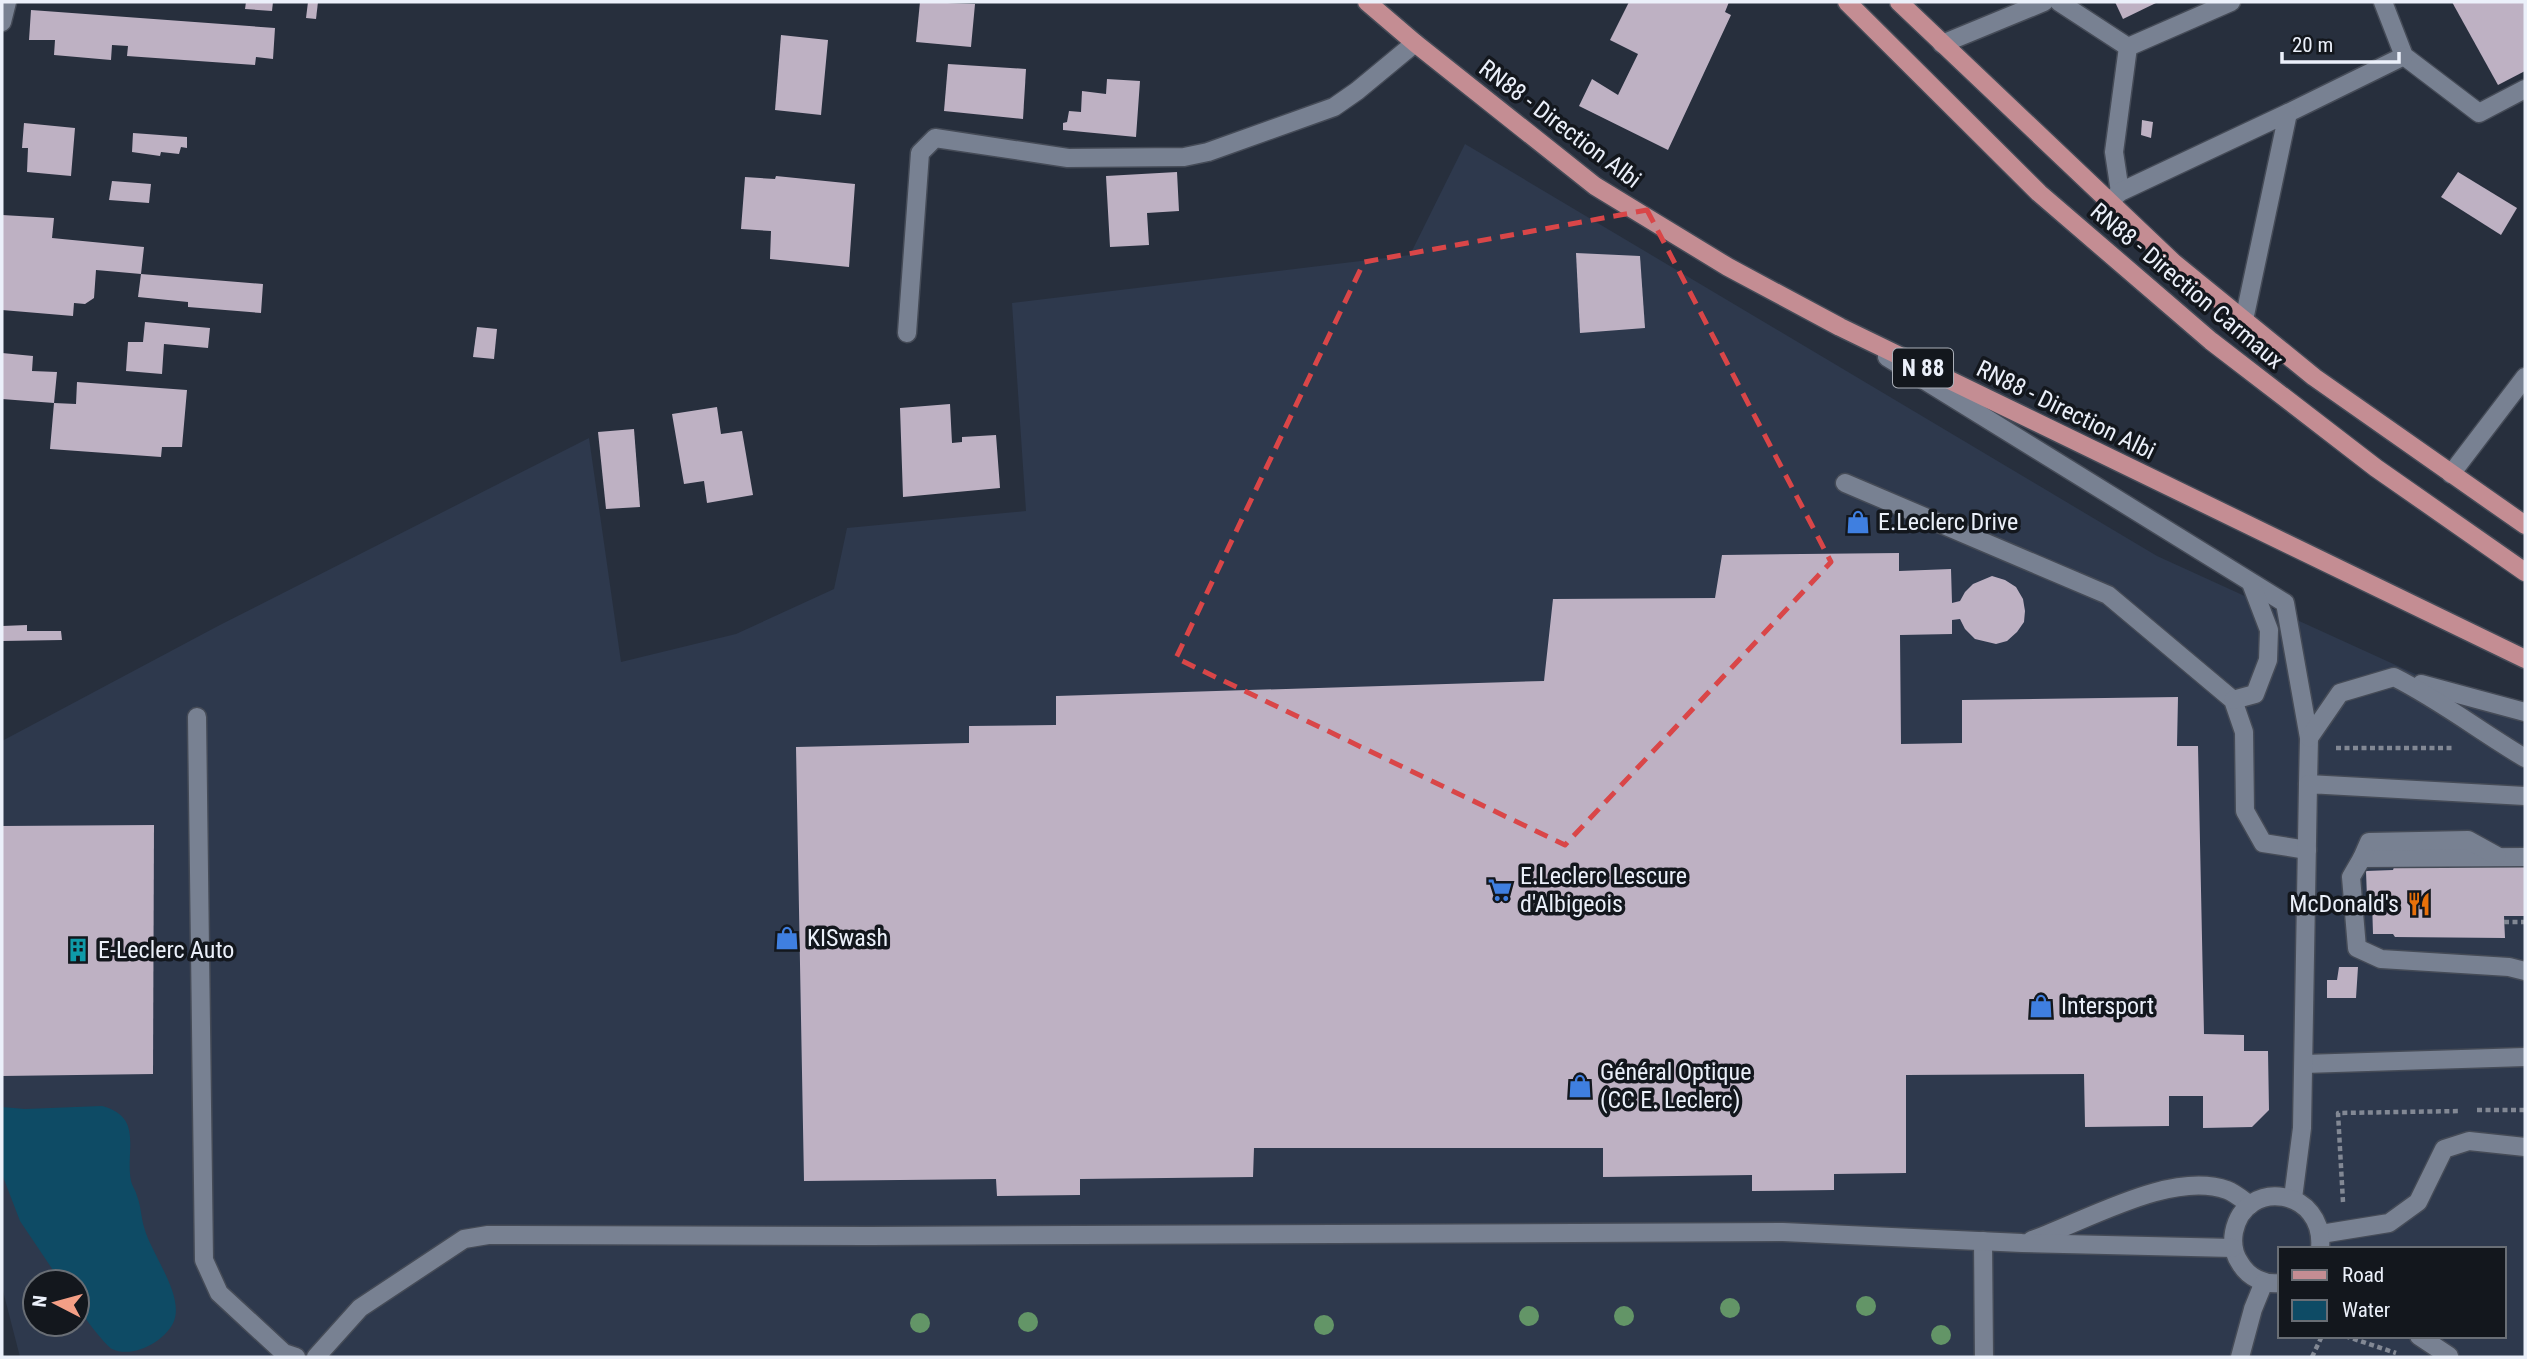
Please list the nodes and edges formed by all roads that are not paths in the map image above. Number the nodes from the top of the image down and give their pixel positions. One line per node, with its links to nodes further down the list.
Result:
1 (7, 2): 9 (street)
2 (1367, 2): 10 (main road, RN88 - Direction Albi / N 88)
3 (1847, 2): 24 (main road, RN88 - Direction Carmaux)
4 (1899, 2): 11 (main road)
5 (2043, 2): 11 (street)
6 (2059, 2): 12 (street)
7 (2231, 2): 12 (street)
8 (2383, 2): 13 (street)
9 (2, 22)
10 (1415, 43): 18 (main road, RN88 - Direction Albi / N 88); 19 (street)
11 (1942, 44): 16 (main road)
12 (2128, 47): 16 (street)
13 (2404, 56): 14 (street); 15 (street)
14 (2525, 89)
15 (2288, 113): 16 (street); 17 (street)
16 (2114, 197): 17 (main road)
17 (2244, 320): 21 (main road)
18 (1840, 327): 25 (street); 26 (main road, RN88 - Direction Albi / N 88)
19 (907, 333)
20 (2525, 377): 21 (street)
21 (2451, 474): 23 (main road)
22 (1844, 482): 28 (street)
23 (2525, 525)
24 (2525, 572)
25 (2251, 583): 28 (street); 31 (street)
26 (2525, 659)
27 (2394, 677): 29 (street); 31 (street); 32 (street)
28 (2233, 700): 35 (street)
29 (2525, 712)
30 (197, 717): 51 (street)
31 (2309, 743): 33 (street)
32 (2525, 758)
33 (2308, 784): 34 (street); 35 (street)
34 (2525, 796)
35 (2307, 850): 39 (street)
36 (2525, 857): 37 (street)
37 (2525, 971)
38 (2525, 1057): 39 (street)
39 (2304, 1064): 41 (street)
40 (2525, 1147): 44 (street)
41 (2293, 1198): 42 (street); 44 (street)
42 (2249, 1205): 45 (street); 46 (street)
43 (1983, 1241): 45 (street); 52 (street); 53 (street)
44 (2321, 1242)
45 (2022, 1243): 46 (street)
46 (2233, 1248): 47 (street)
47 (2272, 1283): 49 (street)
48 (2422, 1338): 50 (street)
49 (2244, 1355)
50 (2449, 1356)
51 (296, 1357)
52 (316, 1357)
53 (1984, 1357)

